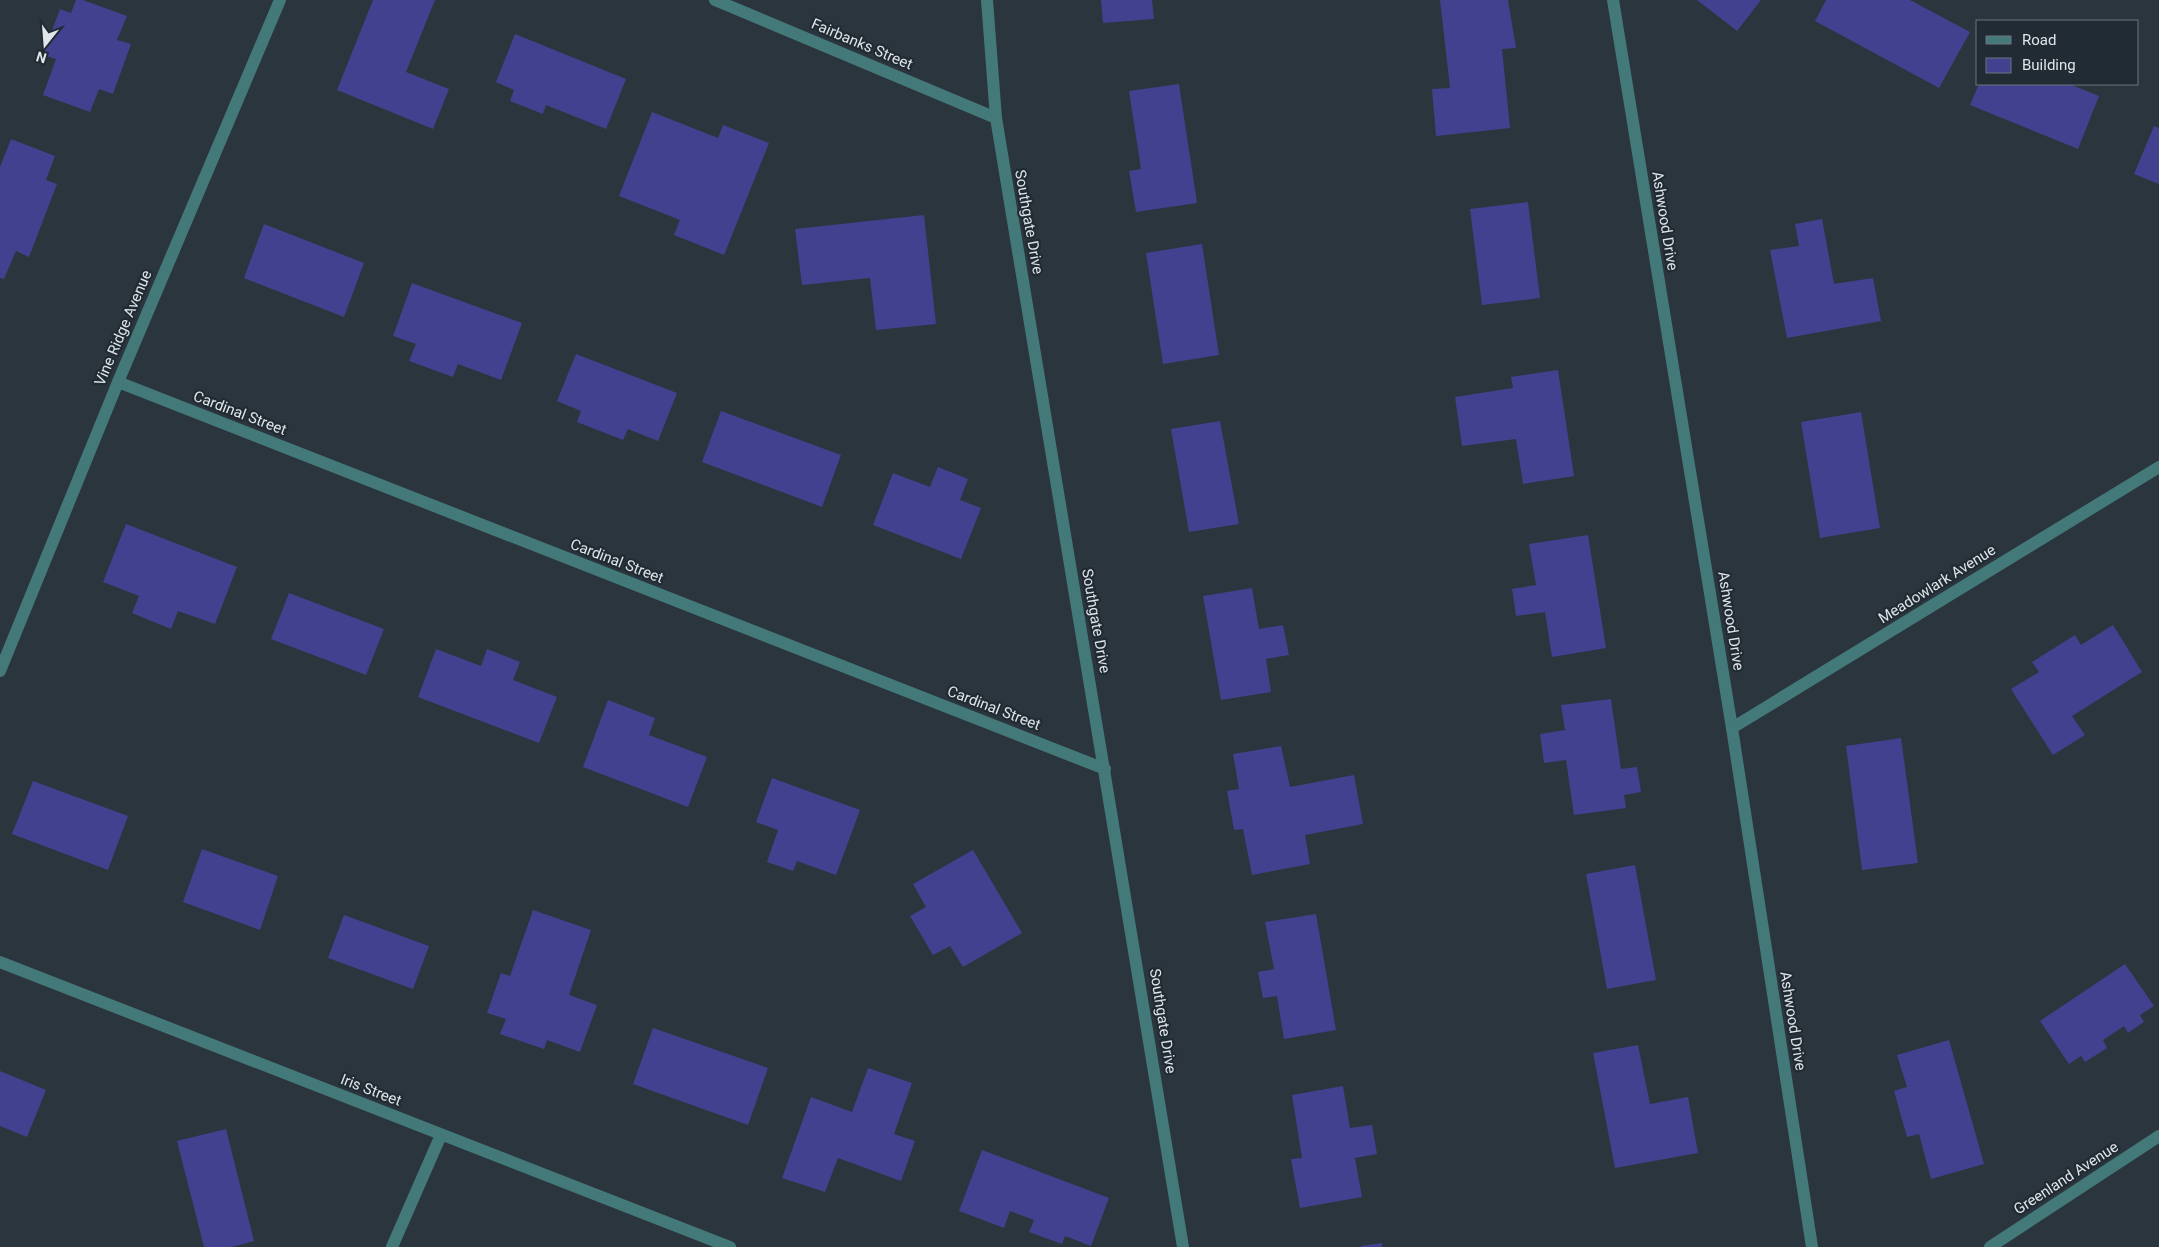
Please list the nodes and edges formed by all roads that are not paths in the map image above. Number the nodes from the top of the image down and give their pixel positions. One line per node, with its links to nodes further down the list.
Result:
1 (280, 0): 6 (street, Vine Ridge Avenue)
2 (716, 0): 5 (street, Fairbanks Street)
3 (987, 0): 5 (street, Southgate Drive)
4 (1613, 0): 9 (street, Ashwood Drive)
5 (996, 118): 10 (street, Southgate Drive)
6 (118, 382): 8 (street, Vine Ridge Avenue); 10 (street, Cardinal Street)
7 (2159, 467): 9 (street, Meadowlark Avenue)
8 (0, 671)
9 (1732, 728): 17 (street, Ashwood Drive)
10 (1105, 769): 16 (street, Southgate Drive)
11 (0, 962): 12 (street, Iris Street)
12 (441, 1135): 14 (street); 15 (street, Iris Street)
13 (2159, 1136): 18 (street, Greenland Avenue)
14 (392, 1247)
15 (730, 1247)
16 (1183, 1247)
17 (1812, 1247)
18 (1990, 1247)

